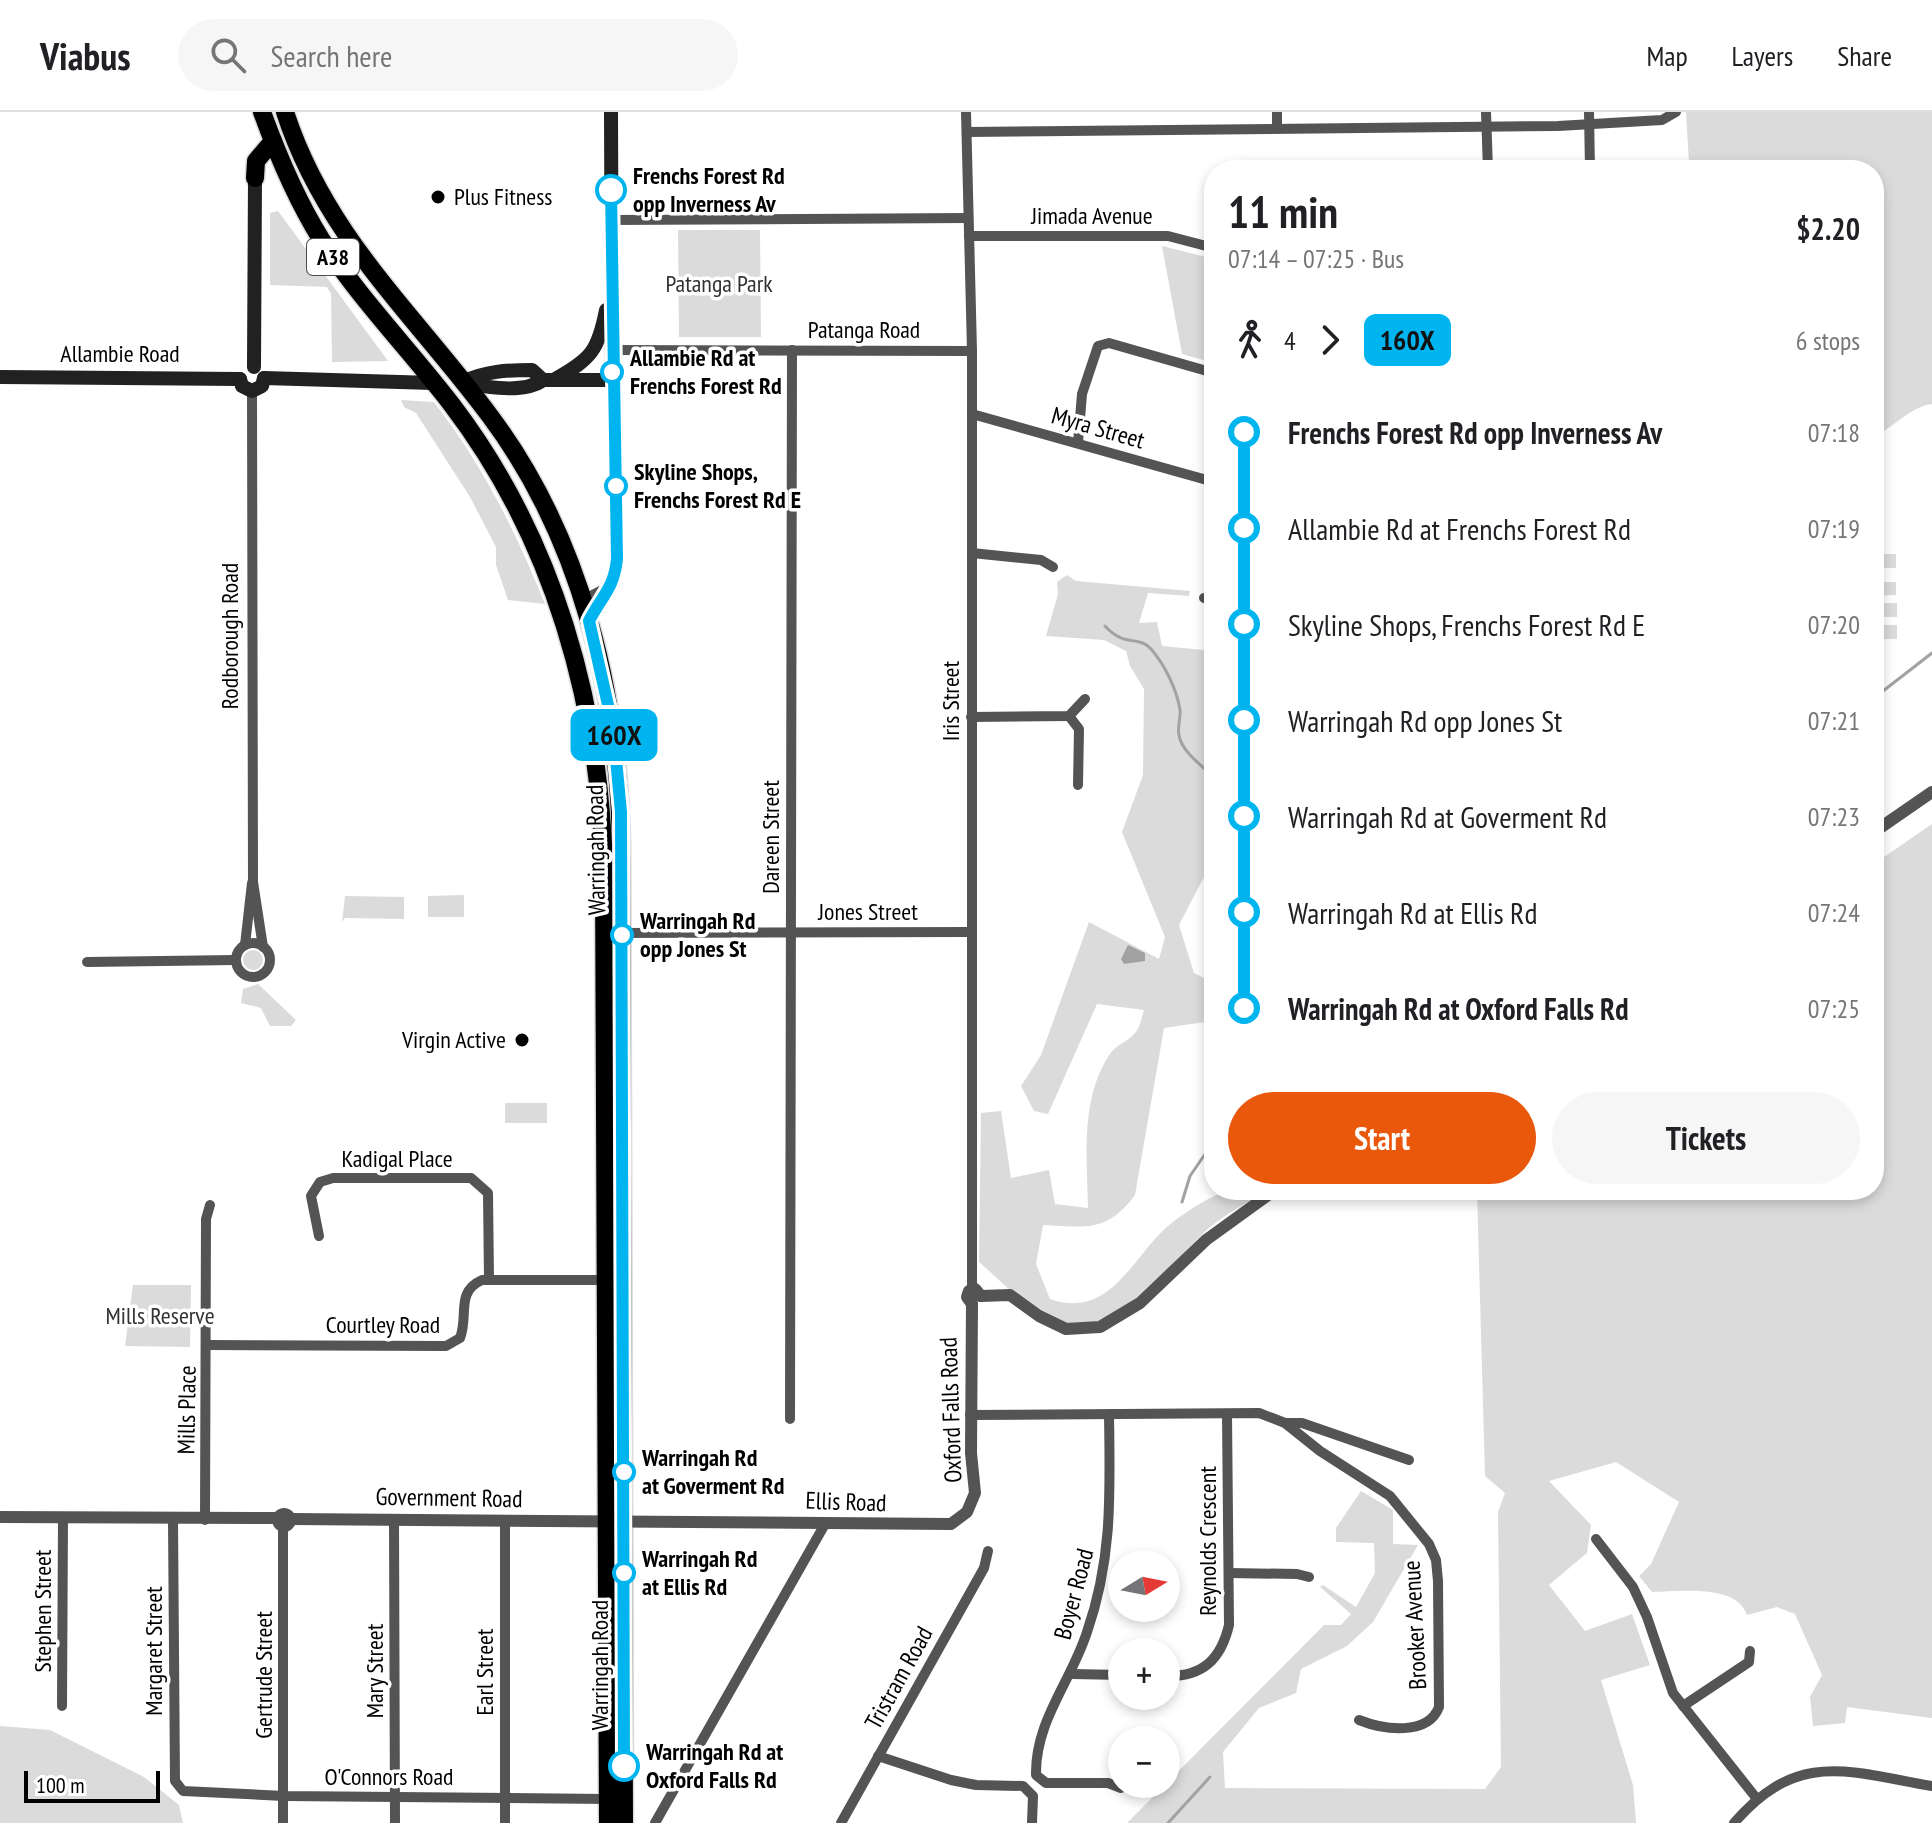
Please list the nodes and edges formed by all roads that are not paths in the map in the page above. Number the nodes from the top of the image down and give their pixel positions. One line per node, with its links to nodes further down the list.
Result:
1 (262, 112): 15 (highway, Warringah Road / A38)
2 (285, 112): 33 (highway, Warringah Road / A38)
3 (611, 112): 20 (main road)
4 (966, 112): 14 (street, Iris Street)
5 (1277, 112): 13 (street)
6 (1368, 112): 11 (street)
7 (1486, 112): 12 (street)
8 (1589, 112): 10 (street)
9 (1676, 112): 10 (street)
10 (1589, 125): 12 (street); 17 (street)
11 (1368, 127): 12 (street); 13 (street)
12 (1487, 127): 16 (street)
13 (1277, 128): 14 (street)
14 (967, 132): 19 (street, Iris Street)
15 (273, 141): 18 (highway); 34 (highway, Warringah Road / A38)
16 (1488, 160)
17 (1590, 160)
18 (255, 178): 28 (main road)
19 (968, 218): 20 (street); 21 (street, Iris Street)
20 (611, 220): 23 (main road)
21 (969, 236): 22 (street, Jimada Avenue); 26 (street, Iris Street)
22 (1204, 245)
23 (611, 278): 24 (main road); 31 (main road)
24 (612, 350): 25 (street, Patanga Road); 32 (main road)
25 (792, 350): 26 (street, Patanga Road); 51 (street, Dareen Street)
26 (972, 351): 36 (street, Iris Street)
27 (1204, 370): 37 (street)
28 (259, 373): 30 (main road); 34 (main road); 35 (main road)
29 (0, 377): 30 (main road, Allambie Road)
30 (240, 379): 35 (main road)
31 (549, 380): 32 (main road); 33 (main road)
32 (612, 380): 41 (street)
33 (462, 382): 34 (highway); 42 (highway, Warringah Road / A38)
34 (433, 383): 62 (highway, Warringah Road / A38)
35 (252, 391): 50 (street, Rodborough Road)
36 (972, 414): 37 (street, Myra Street); 39 (street, Iris Street)
37 (1078, 443): 38 (street, Myra Street)
38 (1204, 479)
39 (972, 553): 40 (street); 46 (street, Iris Street)
40 (1053, 567)
41 (612, 585): 42 (street); 43 (street)
42 (583, 600): 43 (highway, Warringah Road / A38)
43 (589, 621): 53 (highway, Warringah Road / A38)
44 (1085, 699): 45 (street)
45 (1069, 716): 46 (street); 47 (street)
46 (971, 717): 52 (street, Iris Street)
47 (1078, 785)
48 (1932, 792): 49 (street)
49 (1884, 825)
50 (253, 882): 54 (street, Rodborough Road); 55 (street, Rodborough Road)
51 (791, 932): 52 (street, Jones Street); 53 (street, Jones Street); 68 (street, Dareen Street)
52 (970, 932): 63 (street, Iris Street)
53 (622, 933): 79 (highway, Warringah Road / A38)
54 (245, 945): 55 (street); 56 (street)
55 (263, 947): 56 (street)
56 (236, 960): 57 (street)
57 (87, 962)
58 (1261, 1200): 63 (street)
59 (210, 1205): 64 (street, Mills Place)
60 (319, 1236): 61 (street, Kadigal Place)
61 (489, 1279): 62 (street); 64 (street, Courtley Road)
62 (606, 1280): 79 (highway, Warringah Road / A38)
63 (975, 1297): 67 (street, Oxford Falls Road)
64 (208, 1345): 76 (street, Mills Place)
65 (1109, 1414): 66 (street, Brooker Avenue); 67 (street, Brooker Avenue); 86 (street, Boyer Road)
66 (1227, 1414): 69 (street, Brooker Avenue); 83 (street, Reynolds Crescent)
67 (970, 1415): 71 (street, Oxford Falls Road)
68 (790, 1419)
69 (1285, 1423): 70 (street, Brooker Avenue); 91 (street, Brooker Avenue)
70 (1409, 1460)
71 (967, 1512): 80 (street, Ellis Road)
72 (0, 1517): 73 (street, Government Road)
73 (63, 1517): 75 (street, Government Road); 89 (street, Stephen Street)
74 (394, 1519): 77 (street, Government Road); 78 (street, Government Road); 98 (street, Mary Street)
75 (173, 1520): 76 (street, Government Road); 93 (street, Margaret Street)
76 (205, 1520): 77 (street, Government Road)
77 (284, 1521): 96 (street, Gertrude Street)
78 (505, 1521): 79 (street, Government Road); 97 (street, Earl Street)
79 (616, 1522): 80 (street, Ellis Road); 99 (highway, Warringah Road / A38); 105 (highway, Warringah Road / A38)
80 (825, 1524): 106 (street)
81 (1596, 1539): 90 (street)
82 (988, 1551): 92 (street, Tristram Road)
83 (1229, 1573): 84 (street); 87 (street, Reynolds Crescent)
84 (1309, 1577)
85 (1753, 1659): 90 (street)
86 (1072, 1674): 88 (street); 94 (street, Boyer Road)
87 (1180, 1674)
88 (1108, 1675)
89 (62, 1706)
90 (1683, 1706): 100 (street)
91 (1359, 1720)
92 (878, 1756): 107 (street, Tristram Road); 108 (street)
93 (175, 1781): 96 (street, O'Connors Road)
94 (1108, 1783)
95 (1932, 1786): 100 (street)
96 (284, 1796): 98 (street, O'Connors Road); 101 (street, Gertrude Street)
97 (505, 1797): 98 (street, O'Connors Road); 99 (street, O'Connors Road); 103 (street, Earl Street)
98 (395, 1798): 102 (street, Mary Street)
99 (608, 1799): 104 (highway, Warringah Road / A38)
100 (1757, 1799): 109 (street)
101 (283, 1823)
102 (395, 1823)
103 (505, 1823)
104 (608, 1823)
105 (624, 1823)
106 (655, 1823)
107 (841, 1823)
108 (1032, 1823)
109 (1734, 1823)

